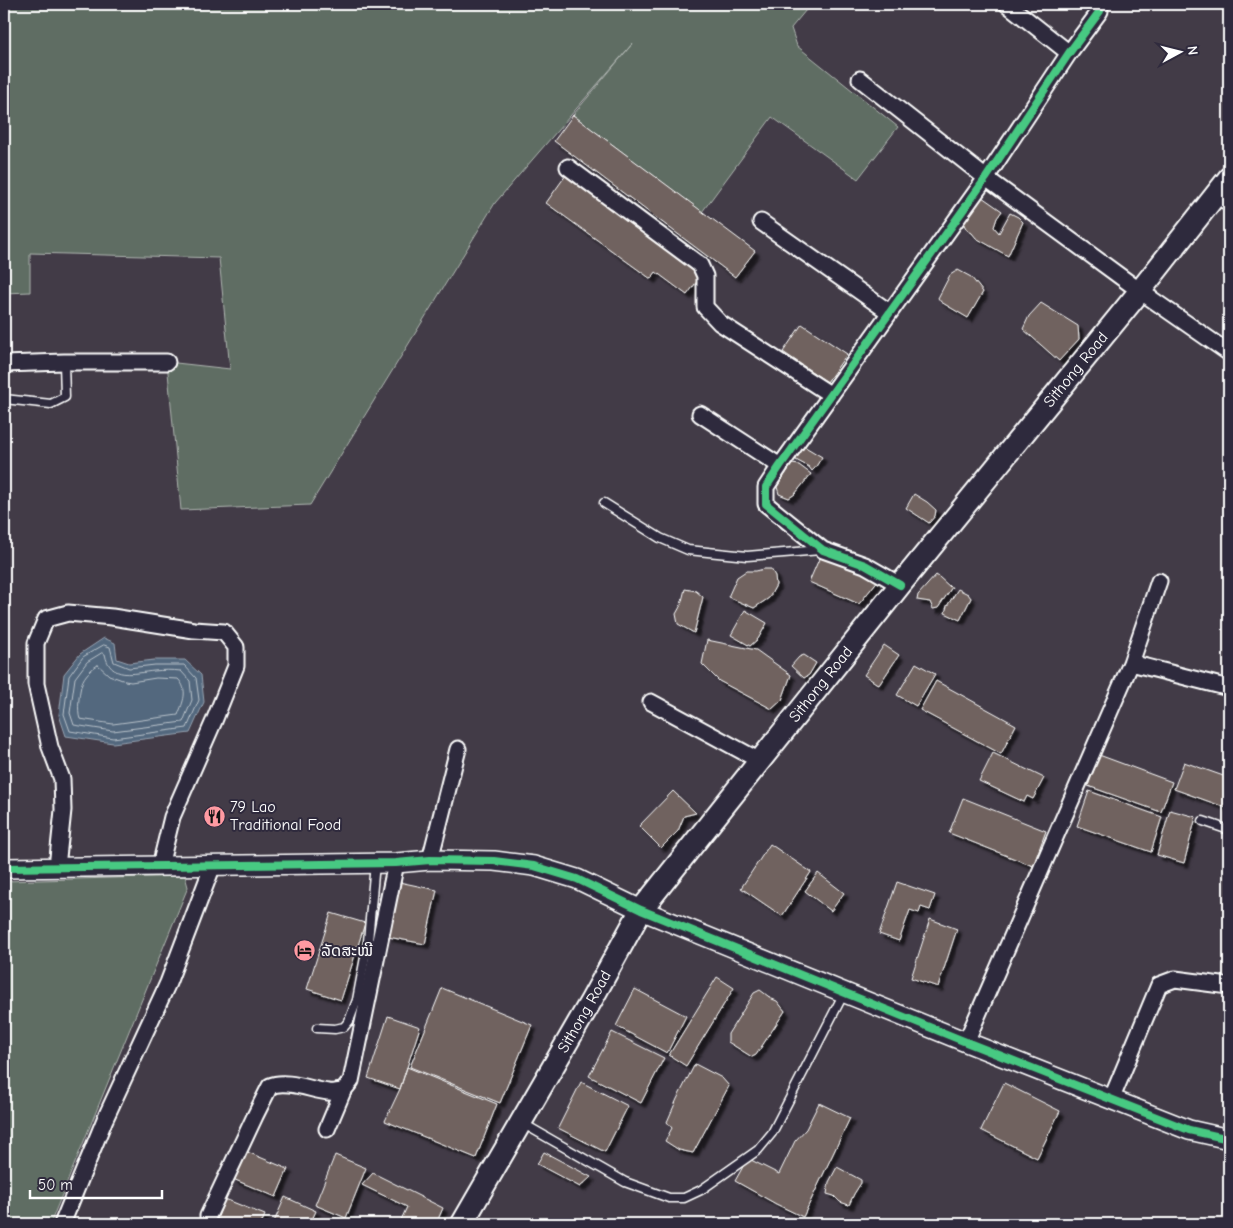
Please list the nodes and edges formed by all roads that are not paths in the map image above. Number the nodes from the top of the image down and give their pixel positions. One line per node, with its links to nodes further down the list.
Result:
1 (1007, 4): 3 (street)
2 (1100, 11): 3 (street)
3 (1069, 53): 6 (street)
4 (860, 79): 6 (street)
5 (568, 167): 15 (street)
6 (986, 178): 9 (street); 10 (street)
7 (1225, 192): 9 (main road, Sithong Road)
8 (761, 222): 10 (street)
9 (1140, 291): 11 (street); 22 (main road, Sithong Road)
10 (889, 312): 15 (street)
11 (1229, 353)
12 (64, 362): 13 (street); 14 (street); 16 (lane)
13 (167, 362)
14 (4, 364)
15 (831, 395): 18 (street)
16 (4, 398)
17 (700, 414): 18 (street)
18 (780, 466): 20 (street)
19 (604, 503): 20 (lane)
20 (823, 550): 22 (street)
21 (1159, 581): 23 (street)
22 (900, 585): 27 (main road, Sithong Road)
23 (1131, 662): 24 (street); 41 (street)
24 (1229, 688)
25 (651, 702): 27 (street)
26 (458, 749): 30 (street)
27 (760, 761): 37 (main road, Sithong Road)
28 (1203, 821): 29 (lane)
29 (1229, 830)
30 (430, 860): 32 (street); 37 (street)
31 (375, 863): 32 (street); 33 (street); 40 (lane)
32 (396, 863): 42 (street)
33 (214, 865): 34 (street); 48 (street)
34 (160, 866): 35 (street); 35 (street)
35 (58, 867): 36 (street)
36 (4, 868)
37 (641, 910): 39 (street); 44 (main road, Sithong Road)
38 (1229, 986): 43 (street)
39 (844, 993): 41 (street); 44 (lane)
40 (317, 1028)
41 (966, 1042): 43 (street)
42 (344, 1091): 45 (street); 47 (street)
43 (1111, 1100): 46 (street)
44 (521, 1122): 49 (main road, Sithong Road)
45 (327, 1129)
46 (1229, 1139)
47 (208, 1216)
48 (62, 1224)
49 (462, 1224)

